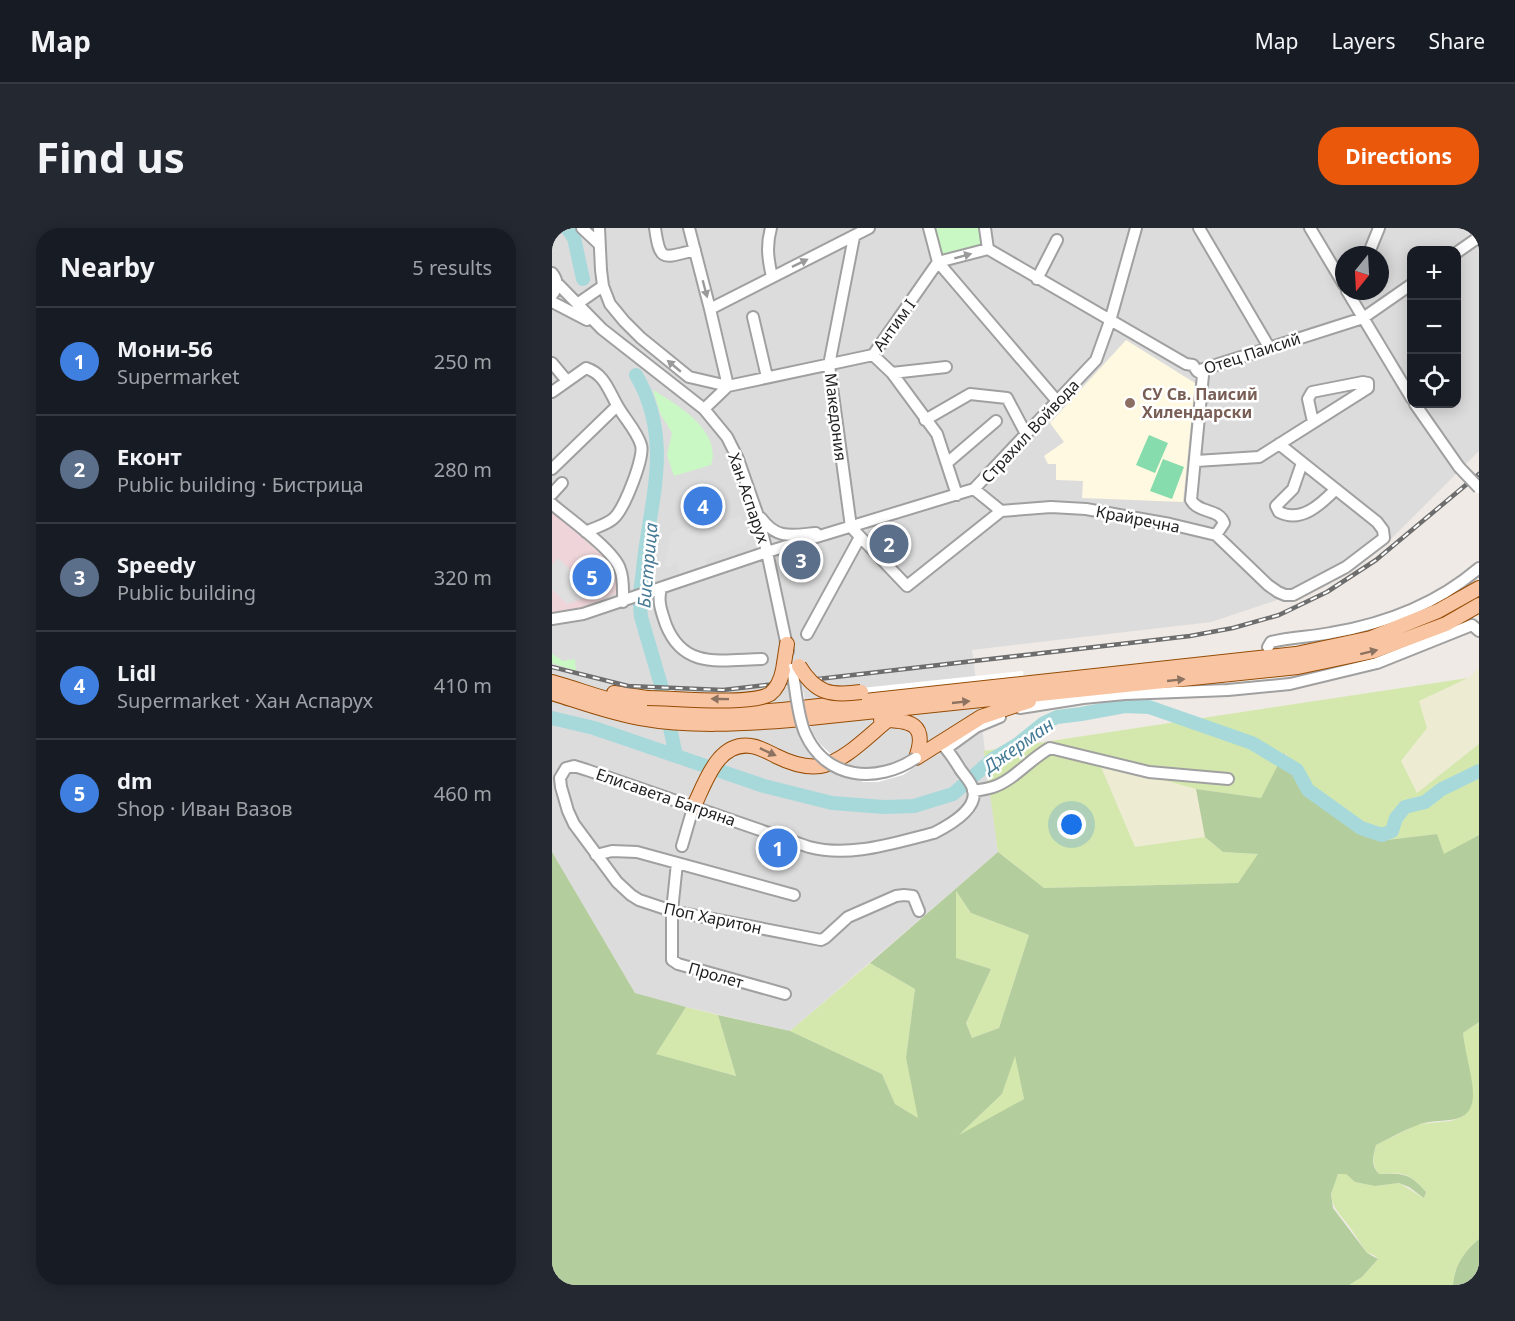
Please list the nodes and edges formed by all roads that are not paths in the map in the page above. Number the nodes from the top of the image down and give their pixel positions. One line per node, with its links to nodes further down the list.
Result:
1 (582, 228): 16 (street)
2 (598, 228): 16 (street)
3 (655, 228): 19 (street)
4 (689, 228): 19 (street)
5 (771, 228): 24 (street)
6 (869, 228): 13 (street)
7 (929, 228): 21 (street)
8 (985, 228): 18 (street)
9 (1136, 228): 35 (street, Страхил Войвода)
10 (1199, 228): 39 (street)
11 (1310, 228): 22 (street)
12 (1379, 228): 17 (street)
13 (854, 237): 24 (street, one-way to 13); 42 (street, Македония)
14 (1479, 237): 20 (street)
15 (1057, 240): 25 (street)
16 (599, 244): 26 (street)
17 (1372, 246)
18 (988, 249): 21 (street, one-way to 18); 25 (street)
19 (695, 250): 32 (street, one-way to 32)
20 (1461, 250)
21 (938, 262): 40 (street, Антим I); 51 (street)
22 (1335, 270)
23 (554, 275): 28 (street); 30 (street, Хан Аспарух)
24 (772, 277): 32 (street)
25 (1037, 279): 35 (street)
26 (601, 287): 30 (street); 48 (street, one-way to 26)
27 (1407, 287): 34 (street, Отец Паисий)
28 (552, 295)
29 (1354, 300): 34 (street)
30 (581, 301): 36 (street, Хан Аспарух)
31 (552, 302): 36 (street, Хан Аспарух)
32 (710, 309): 48 (street)
33 (753, 316): 46 (street)
34 (1363, 318): 39 (street, Отец Паисий); 49 (street)
35 (1110, 321): 37 (street); 38 (street, Страхил Войвода)
36 (602, 329): 54 (street, Хан Аспарух)
37 (1127, 331): 38 (street); 44 (street)
38 (1103, 340): 51 (street, Страхил Войвода)
39 (1269, 347): 44 (street, Отец Паисий)
40 (873, 355): 42 (street, Антим I); 45 (street)
41 (552, 363): 47 (street)
42 (829, 365): 46 (street, Антим I); 73 (street, Македония)
43 (946, 367): 45 (street)
44 (1197, 371): 60 (street, Отец Паисий)
45 (892, 373): 55 (street)
46 (767, 377): 48 (street, Антим I)
47 (567, 381): 50 (street); 52 (street)
48 (728, 386): 54 (street)
49 (1407, 391)
50 (552, 392)
51 (1057, 401): 58 (street, Страхил Войвода)
52 (617, 406): 63 (street); 74 (street)
53 (1418, 408): 66 (street, bridge)
54 (704, 410): 72 (street, Хан Аспарух)
55 (926, 420): 58 (street); 61 (street)
56 (996, 421): 61 (street)
57 (1313, 422): 57 (street); 59 (street)
58 (1026, 434): 65 (street, Страхил Войвода)
59 (1279, 444): 60 (street); 62 (street)
60 (1196, 461): 76 (street, Отец Паисий)
61 (947, 463): 69 (street)
62 (1302, 463): 67 (street); 67 (street)
63 (552, 469)
64 (562, 483): 68 (street)
65 (974, 489): 69 (street, Страхил Войвода); 71 (street)
66 (1479, 489)
67 (1335, 490): 76 (street)
68 (552, 494)
69 (957, 495): 73 (street, Страхил Войвода)
70 (552, 504): 74 (street)
71 (1001, 511): 76 (street, Крайречна); 77 (street)
72 (757, 513): 75 (street); 78 (street, Хан Аспарух)
73 (851, 527): 75 (street, Страхил Войвода); 77 (street)
74 (586, 532): 82 (street)
75 (834, 532): 78 (street, Страхил Войвода)
76 (1216, 535)
77 (860, 537): 86 (street)
78 (768, 552): 81 (street, Страхил Войвода); 87 (street, Хан Аспарух)
79 (1479, 568): 88 (street)
80 (1479, 588): 90 (main road)
81 (657, 590): 82 (street, Страхил Войвода); 89 (street)
82 (629, 600): 84 (street, Страхил Войвода)
83 (1479, 605): 93 (main road, one-way to 83)
84 (552, 619)
85 (1479, 631): 100 (street)
86 (807, 634)
87 (787, 644): 91 (main road)
88 (1268, 647)
89 (762, 659)
90 (1235, 661): 91 (main road, bridge); 96 (main road)
91 (791, 668): 95 (main road, one-way to 95, bridge); 101 (street, bridge)
92 (552, 680): 95 (main road)
93 (1066, 691): 98 (main road, one-way to 93); 100 (main road)
94 (552, 693): 95 (main road)
95 (649, 708): 96 (main road)
96 (673, 716): 98 (main road)
97 (888, 720): 98 (main road); 99 (main road); 105 (main road, one-way to 97)
98 (757, 723)
99 (920, 734): 100 (main road); 101 (main road)
100 (946, 749): 101 (main road); 104 (street)
101 (916, 758)
102 (562, 773): 105 (street, Елисавета Багряна); 107 (street, Поп Харитон)
103 (1228, 779): 104 (street)
104 (973, 790): 105 (street, Елисавета Багряна)
105 (696, 801): 106 (street)
106 (682, 846)
107 (596, 855): 108 (street); 110 (street, Поп Харитон)
108 (677, 863): 109 (street); 110 (street, Пролет)
109 (794, 895)
110 (672, 911): 111 (street, Поп Харитон); 112 (street, Пролет)
111 (919, 911)
112 (785, 994)

